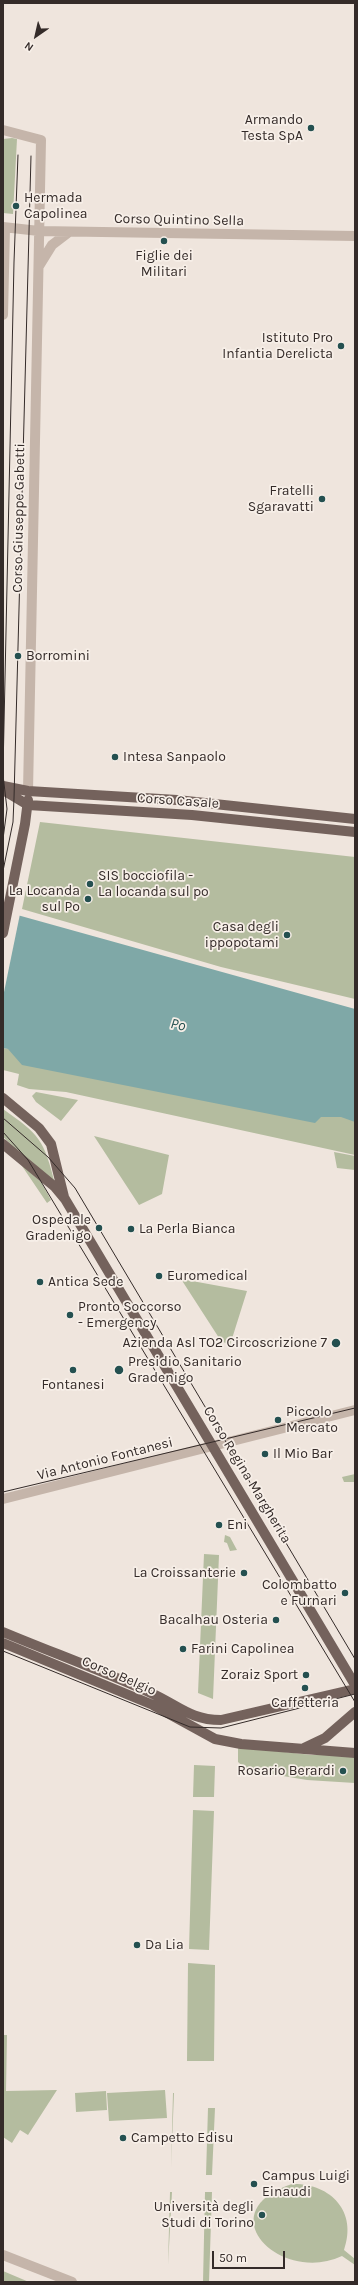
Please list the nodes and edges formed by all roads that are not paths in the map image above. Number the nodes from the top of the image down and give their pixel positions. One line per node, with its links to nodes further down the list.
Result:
1 (4, 130): 3 (street, Corso Giuseppe Gabetti)
2 (4, 228): 3 (street, Corso Quintino Sella); 7 (street)
3 (39, 231): 4 (street, Corso Quintino Sella); 6 (street, Corso Giuseppe Gabetti)
4 (69, 232): 5 (street, Corso Quintino Sella); 6 (street)
5 (355, 236)
6 (38, 267): 10 (street, Corso Giuseppe Gabetti)
7 (3, 315)
8 (3, 786): 10 (main road, Corso Casale)
9 (3, 790): 11 (main road, Corso Casale)
10 (28, 791): 11 (main road, Corso Giuseppe Gabetti); 12 (main road, Corso Casale)
11 (28, 806): 13 (main road, Corso Casale); 14 (main road, Corso Giuseppe Gabetti)
12 (355, 819)
13 (355, 832)
14 (3, 933)
15 (3, 1098): 17 (main road, Corso Regina Margherita)
16 (3, 1144): 17 (main road, Corso Regina Margherita)
17 (64, 1197): 19 (main road, Corso Regina Margherita)
18 (355, 1410): 19 (street, Via Antonio Fontanesi)
19 (214, 1446): 20 (street, Via Antonio Fontanesi); 23 (main road, Corso Regina Margherita)
20 (3, 1499)
21 (3, 1632): 24 (main road, Corso Belgio)
22 (3, 1643): 26 (main road, Corso Belgio)
23 (355, 1685)
24 (355, 1689)
25 (355, 1712): 26 (main road)
26 (300, 1749): 27 (main road, Corso Belgio)
27 (355, 1753)
28 (3, 2255): 29 (street)
29 (72, 2282)

